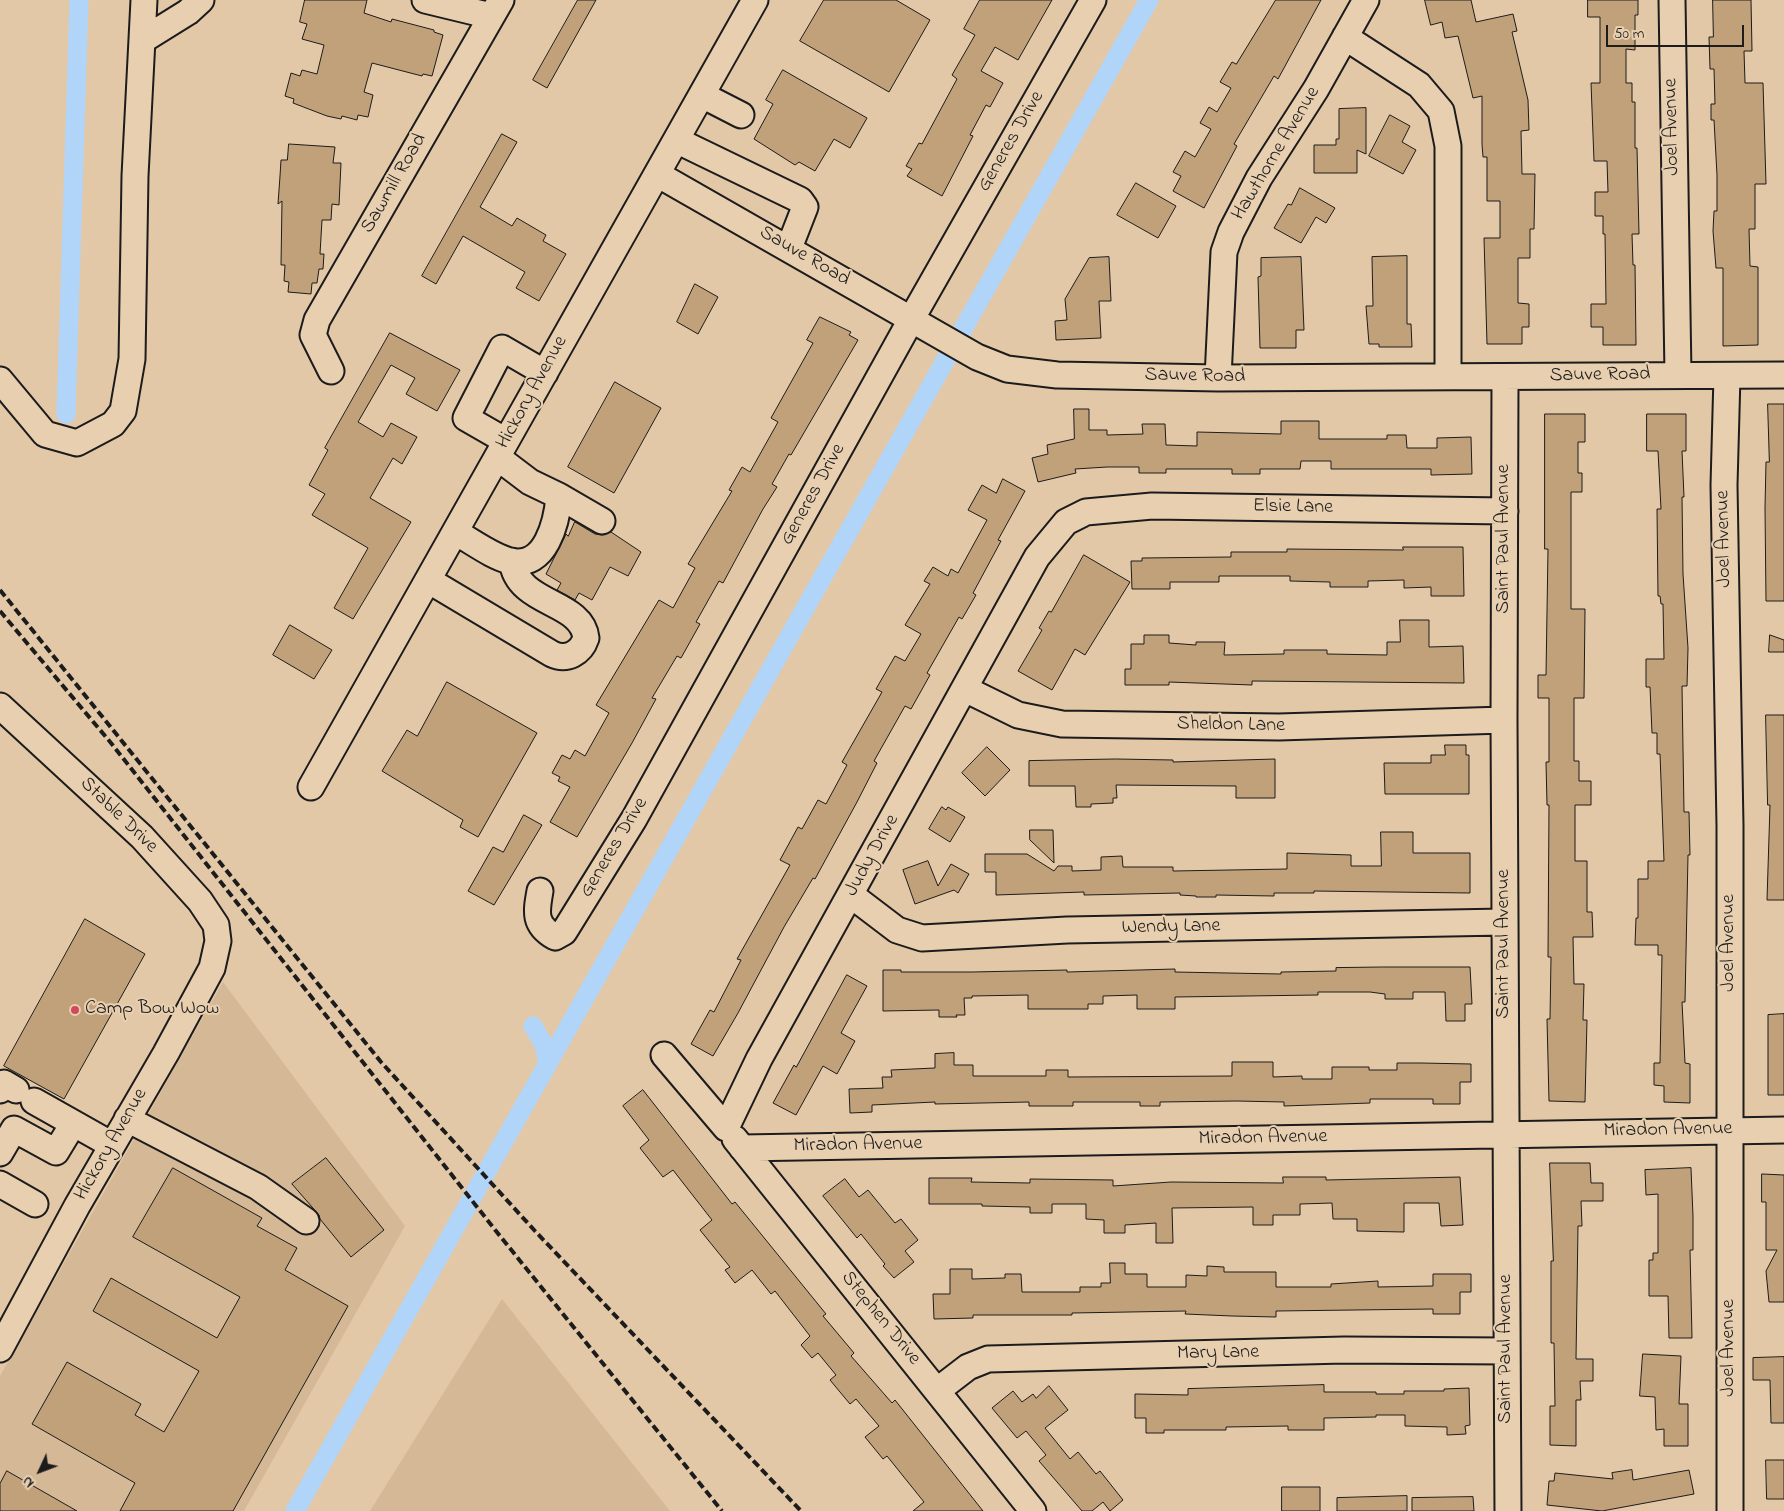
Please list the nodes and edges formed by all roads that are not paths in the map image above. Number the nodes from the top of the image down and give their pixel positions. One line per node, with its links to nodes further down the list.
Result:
1 (144, 0): 10 (street)
2 (201, 0): 10 (street)
3 (425, 0): 8 (street)
4 (755, 0): 11 (street, Hickory Avenue)
5 (1093, 0): 16 (street, Generes Drive)
6 (1366, 0): 9 (street, Hawthorne Avenue)
7 (1672, 0): 19 (street, Joel Avenue)
8 (496, 8): 17 (street, Sawmill Road)
9 (1344, 37): 21 (street); 24 (street, Hawthorne Avenue)
10 (143, 40): 25 (street)
11 (702, 95): 12 (street); 13 (street, Hickory Avenue)
12 (741, 115)
13 (676, 140): 14 (street, Hickory Avenue); 15 (street)
14 (657, 174): 15 (street, Sauve Road); 18 (street, Hickory Avenue)
15 (789, 248): 16 (street, Sauve Road)
16 (921, 324): 24 (street, Sauve Road); 38 (street, Generes Drive)
17 (331, 371)
18 (544, 373): 26 (street, Hickory Avenue); 26 (street)
19 (1678, 374): 22 (street, Sauve Road); 23 (street, Sauve Road)
20 (1784, 375): 22 (street, Sauve Road)
21 (1448, 376): 23 (street, Sauve Road); 24 (street, Sauve Road)
22 (1727, 376): 48 (street, Joel Avenue)
23 (1505, 377): 28 (street, Saint Paul Avenue)
24 (1218, 378)
25 (0, 380)
26 (502, 449): 27 (street); 31 (street, Hickory Avenue)
27 (559, 496): 30 (street); 32 (street)
28 (1505, 511): 29 (street, Elsie Lane); 36 (street, Saint Paul Avenue)
29 (1083, 514): 34 (street, Judy Drive)
30 (602, 521)
31 (455, 532): 32 (street); 33 (street, Hickory Avenue)
32 (512, 561): 33 (street)
33 (428, 580): 37 (street, Hickory Avenue)
34 (965, 689): 36 (street, Sheldon Lane); 39 (street, Judy Drive)
35 (0, 706): 41 (street, Stable Drive)
36 (1504, 720): 40 (street, Saint Paul Avenue)
37 (311, 787)
38 (540, 891)
39 (851, 895): 40 (street, Wendy Lane); 47 (street, Judy Drive)
40 (1504, 922): 50 (street, Saint Paul Avenue)
41 (217, 939): 44 (street, Hickory Avenue)
42 (664, 1055): 47 (street)
43 (17, 1094): 45 (street)
44 (128, 1119): 51 (street, Hickory Avenue); 56 (street)
45 (73, 1124): 46 (street); 51 (street)
46 (7, 1125): 53 (street)
47 (726, 1128): 52 (street, Stephen Drive)
48 (1729, 1130): 49 (street, Miradon Avenue); 50 (street, Miradon Avenue); 62 (street, Joel Avenue)
49 (1784, 1130)
50 (1507, 1134): 52 (street, Miradon Avenue); 58 (street, Saint Paul Avenue)
51 (112, 1145): 57 (street, Hickory Avenue)
52 (742, 1148): 59 (street, Stephen Drive)
53 (0, 1153)
54 (0, 1184): 55 (street)
55 (36, 1204)
56 (306, 1221)
57 (0, 1349)
58 (1507, 1351): 59 (street, Mary Lane); 61 (street, Saint Paul Avenue)
59 (938, 1390): 60 (street, Stephen Drive)
60 (1033, 1511)
61 (1508, 1511)
62 (1730, 1511)

